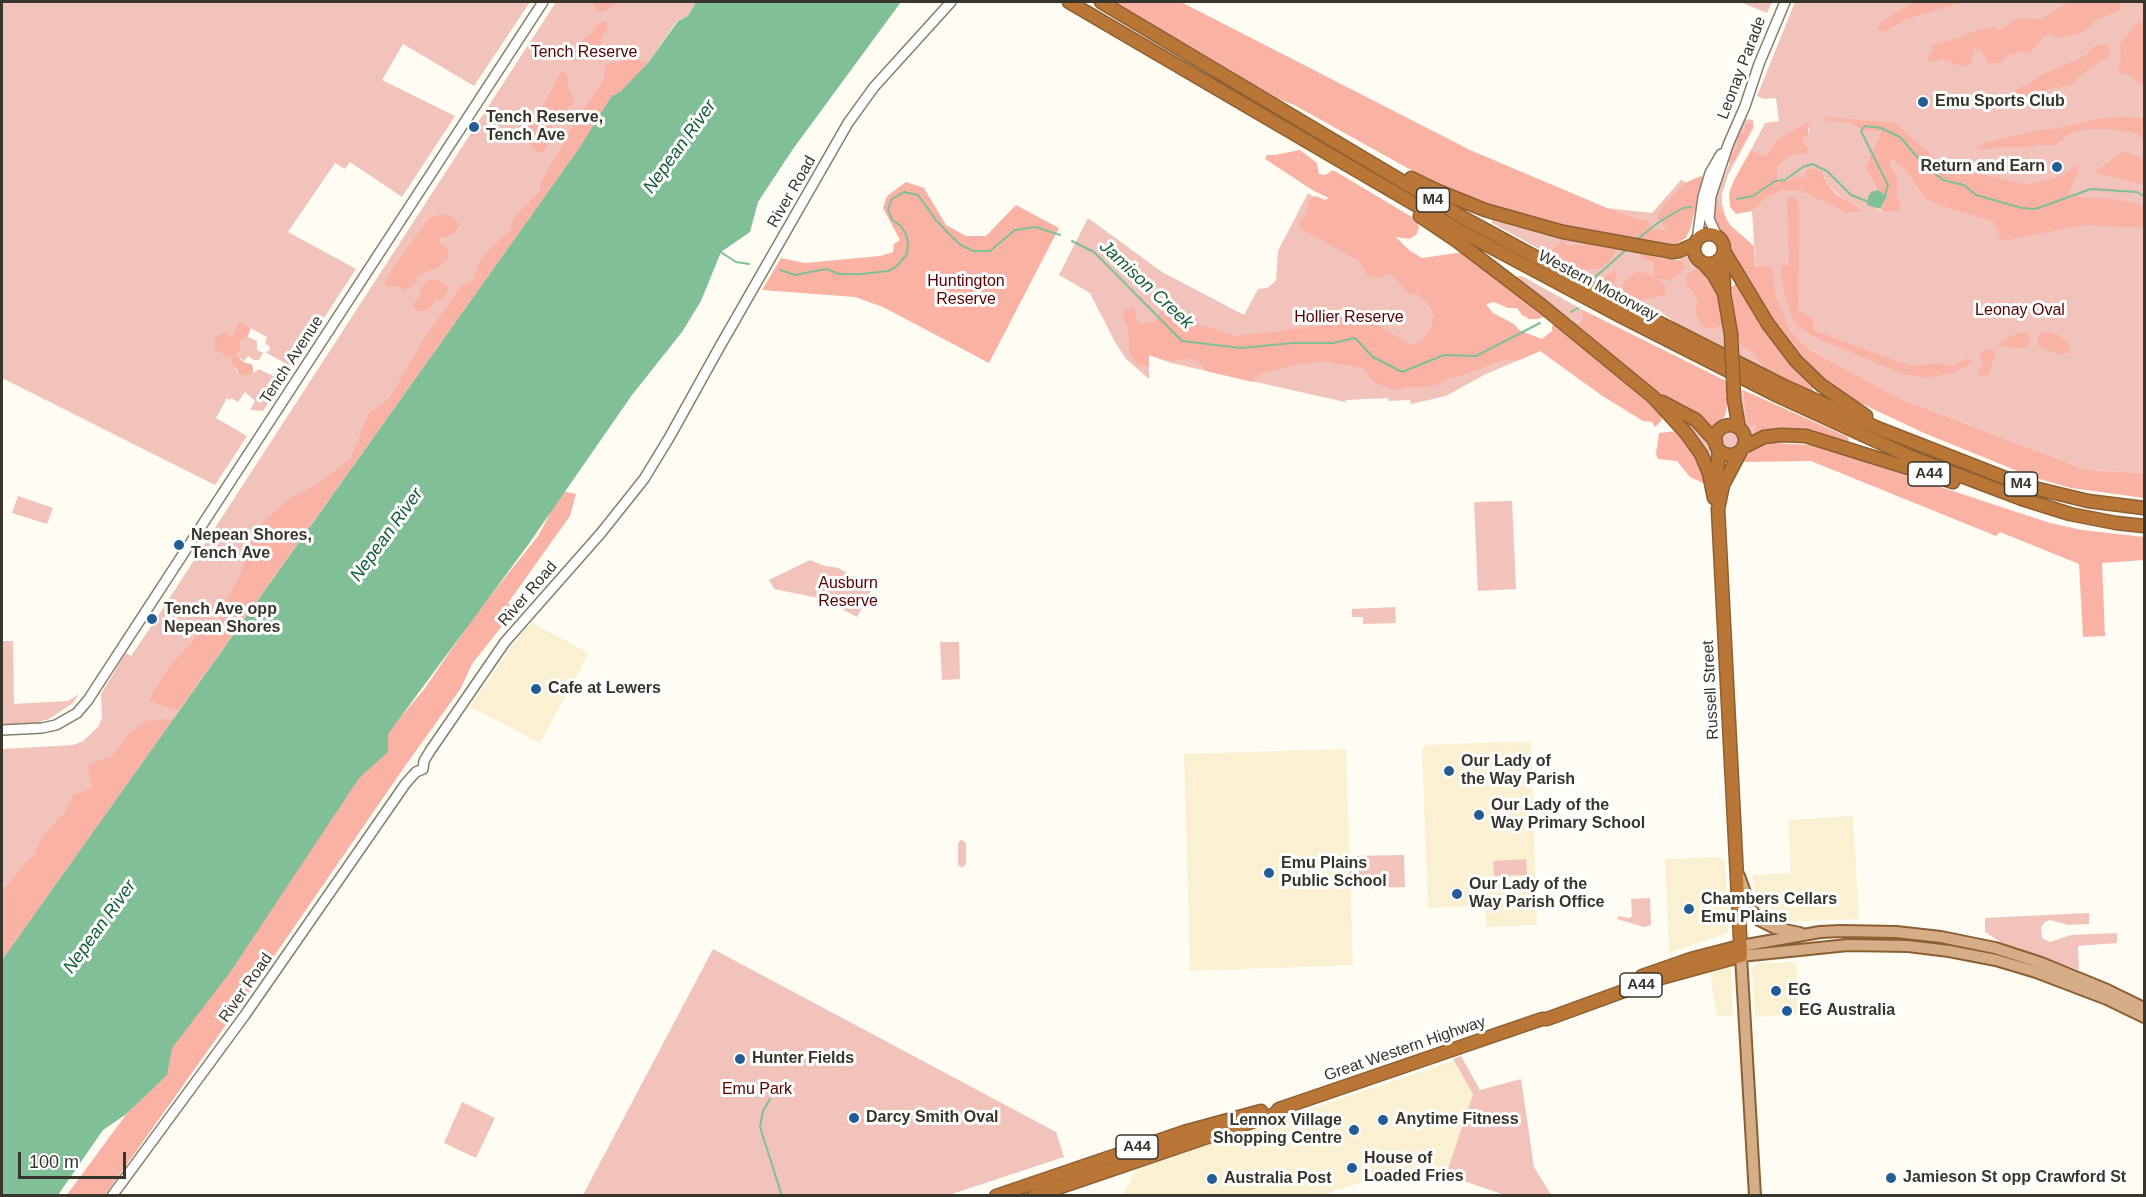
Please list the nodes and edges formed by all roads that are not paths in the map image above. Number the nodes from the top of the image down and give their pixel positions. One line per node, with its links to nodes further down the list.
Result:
1 (543, 2): 24 (street, Tench Avenue)
2 (951, 2): 31 (street, River Road)
3 (1069, 2): 7 (highway, Western Motorway / M4)
4 (1101, 2): 6 (highway, Western Motorway / M4)
5 (1785, 2): 8 (street, Leonay Parade)
6 (1289, 114): 10 (highway); 14 (highway, Western Motorway / M4)
7 (1280, 125): 14 (highway, Western Motorway / M4); 15 (highway, M4)
8 (1728, 145): 9 (street, Leonay Parade); 10 (street, Leonay Parade)
9 (1716, 236): 10 (highway); 11 (highway)
10 (1696, 242): 12 (highway)
11 (1723, 254): 12 (highway); 13 (highway); 17 (highway, M4)
12 (1704, 264): 13 (highway)
13 (1724, 293): 16 (highway, bridge)
14 (1600, 299): 17 (highway, Western Motorway / M4); 22 (highway, Western Motorway / M4)
15 (1653, 397): 18 (highway, M4); 20 (highway, M4)
16 (1733, 427): 18 (highway); 19 (highway)
17 (1904, 438): 21 (highway, Western Motorway / M4)
18 (1717, 446): 19 (highway, A44); 20 (highway, Russell Street)
19 (1742, 449): 20 (highway, Russell Street); 22 (highway, A44)
20 (1716, 503): 25 (highway, Russell Street)
21 (2145, 508)
22 (2116, 523): 23 (highway, Western Motorway / M4)
23 (2145, 526)
24 (2, 730)
25 (1737, 870): 26 (main road, Russell Street); 27 (highway, Russell Street)
26 (1810, 934): 27 (main road, Great Western Highway); 28 (main road, Great Western Highway)
27 (1741, 951): 29 (main road, Great Western Highway); 30 (highway, Great Western Highway / A44); 34 (main road, Russell Street)
28 (2145, 1008)
29 (2145, 1017)
30 (1279, 1109): 32 (highway, Great Western Highway / A44); 33 (highway, Great Western Highway / A44)
31 (112, 1196)
32 (996, 1196)
33 (1034, 1196)
34 (1755, 1196)

